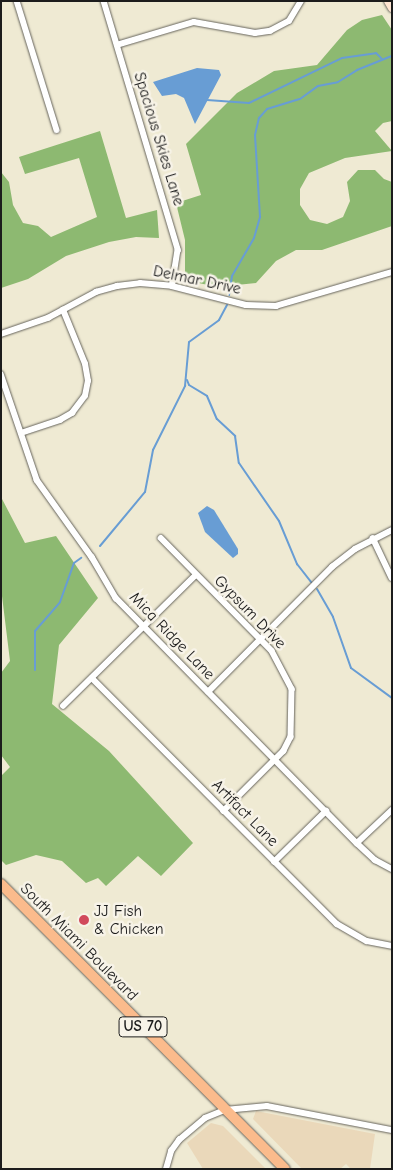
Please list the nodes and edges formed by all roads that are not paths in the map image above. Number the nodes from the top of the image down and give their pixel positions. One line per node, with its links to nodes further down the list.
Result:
1 (17, 1): 7 (street)
2 (104, 1): 6 (street, Spacious Skies Lane)
3 (301, 1): 6 (street)
4 (388, 1): 5 (street)
5 (392, 8)
6 (117, 45): 9 (street, Spacious Skies Lane)
7 (57, 130)
8 (392, 272): 9 (street, Delmar Drive)
9 (172, 286): 10 (street, Delmar Drive)
10 (63, 310): 11 (street, Delmar Drive); 13 (street)
11 (1, 334)
12 (1, 374): 13 (street, Mica Ridge Lane)
13 (21, 433): 19 (street, Mica Ridge Lane)
14 (392, 530): 16 (street)
15 (161, 538): 17 (street, Gypsum Drive)
16 (373, 538): 18 (street); 20 (street)
17 (195, 576): 19 (street); 20 (street, Gypsum Drive)
18 (392, 578)
19 (142, 628): 21 (street); 22 (street, Mica Ridge Lane)
20 (260, 639): 22 (street); 24 (street, Gypsum Drive)
21 (92, 678): 23 (street); 26 (street, Artifact Lane)
22 (208, 692): 24 (street, Mica Ridge Lane)
23 (63, 706)
24 (276, 761): 26 (street, Gypsum Drive); 27 (street, Mica Ridge Lane)
25 (392, 810): 28 (street)
26 (224, 811): 29 (street, Artifact Lane)
27 (326, 811): 28 (street, Mica Ridge Lane); 29 (street)
28 (357, 843): 30 (street, Mica Ridge Lane)
29 (274, 862): 32 (street, Artifact Lane)
30 (392, 869)
31 (1, 884): 33 (highway, South Miami Boulevard / US 70)
32 (392, 946)
33 (226, 1110): 34 (street); 35 (street); 36 (highway, South Miami Boulevard / US 70)
34 (392, 1130)
35 (166, 1169)
36 (285, 1169)

